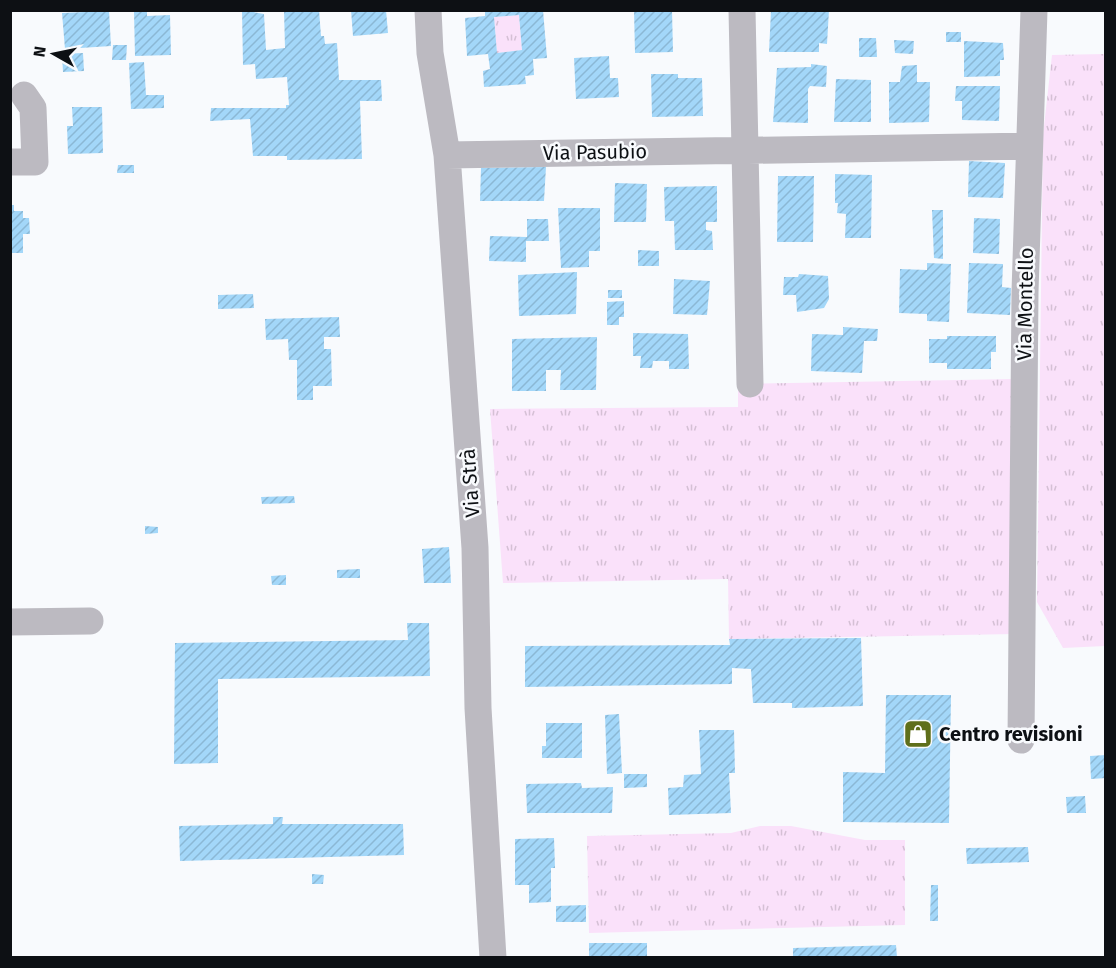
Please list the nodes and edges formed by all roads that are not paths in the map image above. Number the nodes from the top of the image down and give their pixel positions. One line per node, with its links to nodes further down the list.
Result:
1 (428, 10): 7 (street, Via Strà)
2 (742, 10): 6 (street)
3 (1034, 10): 5 (street, Via Montello)
4 (24, 95): 8 (street)
5 (1029, 146): 6 (street); 12 (street, Via Montello)
6 (744, 149): 7 (street, Via Pasubio); 9 (street)
7 (447, 155): 13 (street, Via Strà)
8 (10, 162)
9 (750, 384)
10 (90, 621): 11 (street)
11 (10, 622)
12 (1021, 740)
13 (493, 957)

